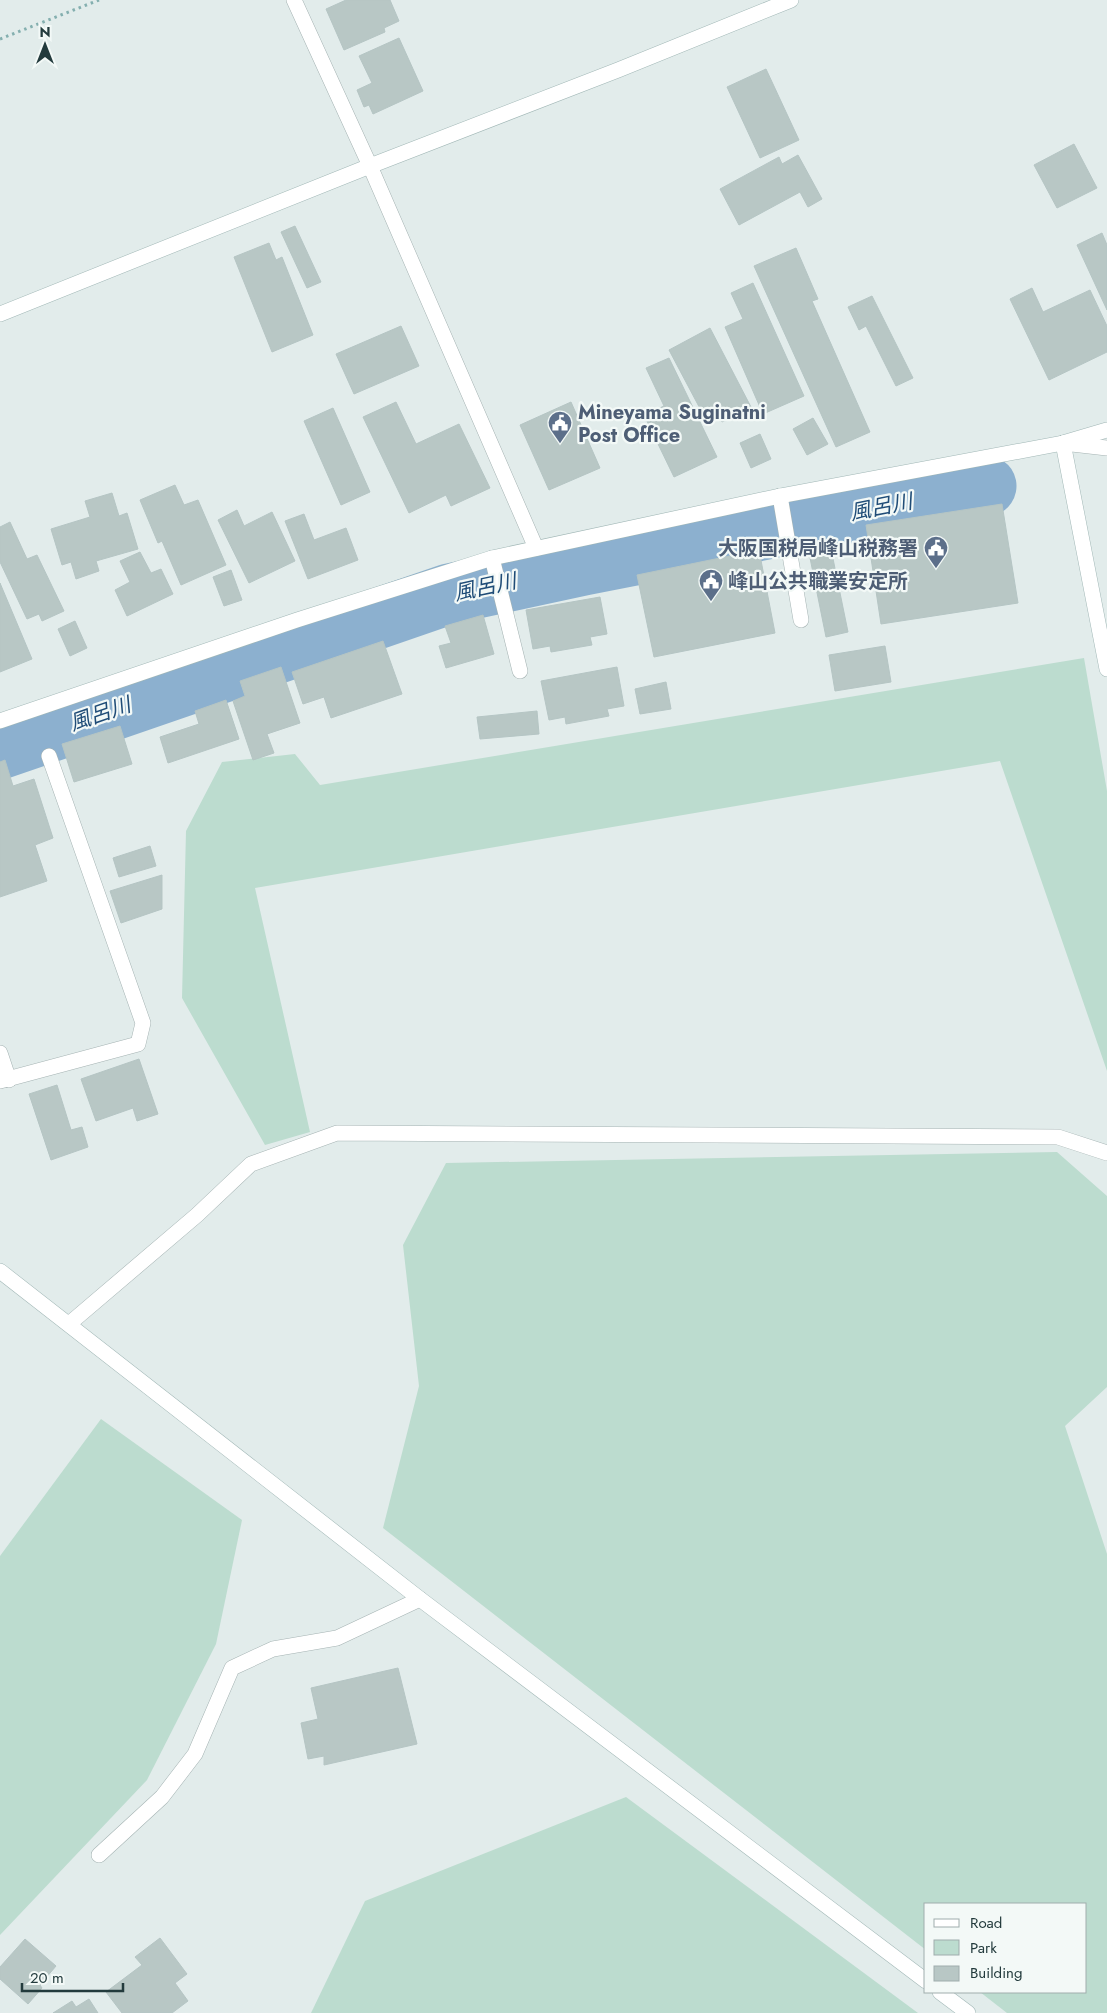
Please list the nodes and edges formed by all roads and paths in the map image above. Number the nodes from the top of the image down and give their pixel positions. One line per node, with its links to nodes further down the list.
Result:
1 (99, 0): 4 (path)
2 (294, 0): 5 (street)
3 (791, 0): 5 (street)
4 (0, 39)
5 (370, 166): 6 (street); 11 (street)
6 (0, 314)
7 (1107, 430): 8 (street)
8 (1063, 443): 9 (street); 10 (street); 15 (street)
9 (1107, 448)
10 (780, 496): 11 (street); 13 (street)
11 (536, 548): 12 (street)
12 (492, 558): 14 (street); 16 (street)
13 (801, 620)
14 (520, 670)
15 (1107, 670)
16 (0, 721)
17 (49, 756): 19 (street)
18 (0, 1053): 19 (street)
19 (4, 1080)
20 (1107, 1153): 22 (street)
21 (0, 1271): 22 (street)
22 (69, 1324): 23 (street)
23 (420, 1599): 24 (street); 25 (street)
24 (99, 1855)
25 (924, 1979)
26 (941, 1993): 27 (street)
27 (968, 2013)

